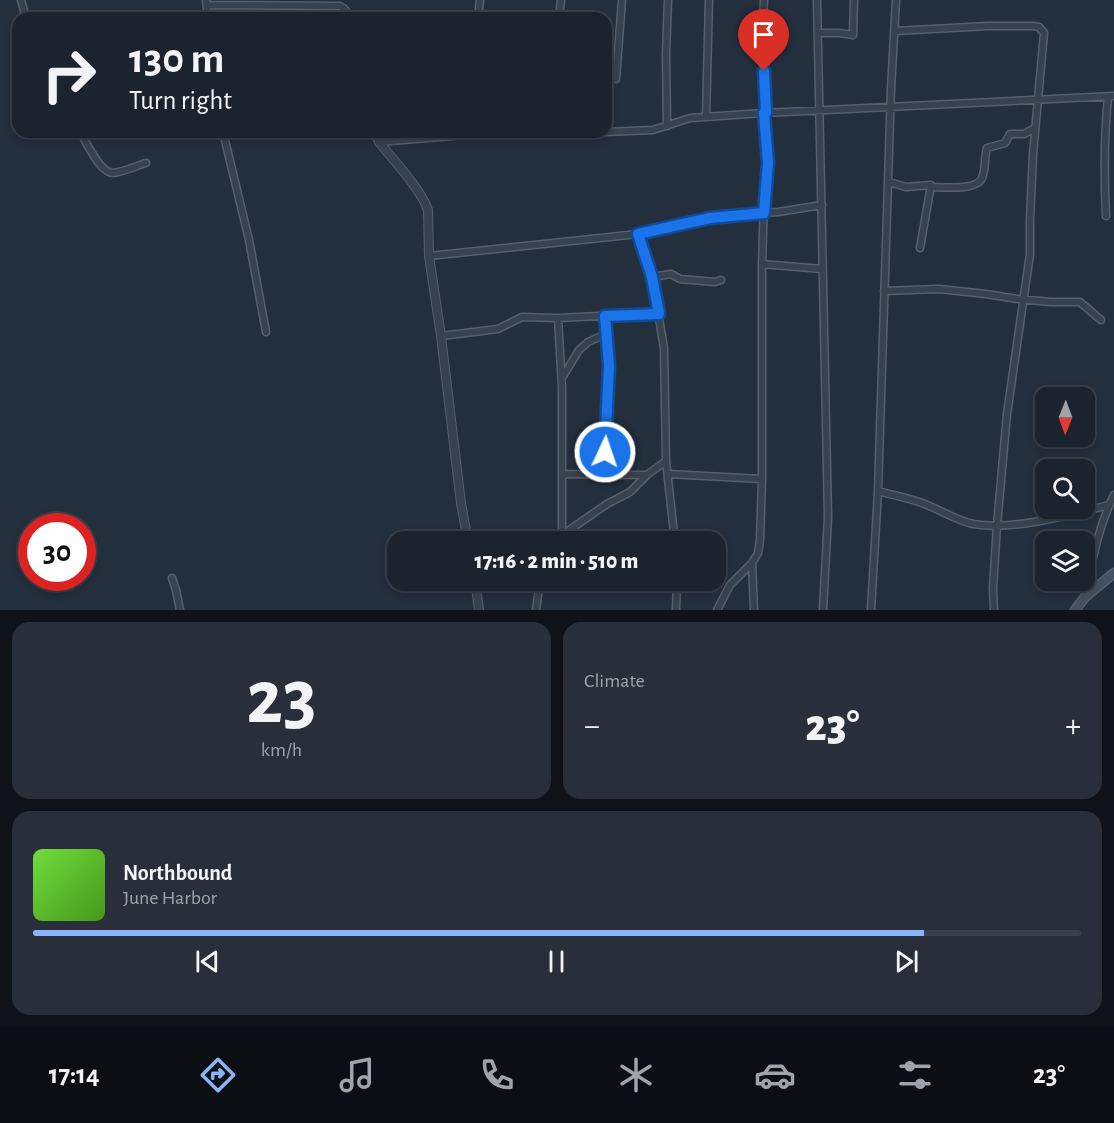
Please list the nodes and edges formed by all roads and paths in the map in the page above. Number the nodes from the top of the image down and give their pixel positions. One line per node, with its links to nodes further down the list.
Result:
1 (622, 0): 12 (street)
2 (668, 0): 19 (street)
3 (709, 0): 18 (street)
4 (764, 0): 17 (street)
5 (817, 0): 11 (street)
6 (854, 0): 11 (street)
7 (896, 0): 10 (street)
8 (207, 2): 9 (street)
9 (347, 12)
10 (895, 31): 14 (street); 15 (street)
11 (818, 33): 16 (street)
12 (616, 78)
13 (1111, 97): 14 (street); 32 (street)
14 (1037, 100): 15 (street); 20 (street)
15 (892, 106): 16 (street); 28 (street)
16 (820, 110): 17 (street); 30 (street)
17 (765, 113): 18 (street); 31 (street)
18 (706, 117): 19 (street)
19 (667, 126): 21 (street)
20 (1035, 128): 29 (street); 41 (street)
21 (612, 132)
22 (84, 138): 27 (street)
23 (224, 138): 46 (street)
24 (376, 138): 26 (street)
25 (421, 138): 26 (street)
26 (378, 142): 35 (street)
27 (146, 163)
28 (889, 182): 29 (street); 40 (street)
29 (931, 187): 34 (street)
30 (822, 205): 31 (street); 37 (street)
31 (764, 213): 33 (street); 36 (street)
32 (1106, 216)
33 (638, 234): 35 (street); 38 (street)
34 (920, 248)
35 (429, 256): 48 (street)
36 (762, 264): 37 (street); 55 (street)
37 (822, 269): 77 (street)
38 (652, 277): 39 (street); 42 (street)
39 (721, 280)
40 (884, 291): 41 (street); 56 (street)
41 (1024, 299): 45 (street); 59 (street)
42 (659, 314): 43 (street); 50 (street)
43 (605, 316): 44 (street); 47 (street)
44 (558, 318): 48 (street); 49 (street)
45 (1101, 320)
46 (266, 332)
47 (606, 334): 49 (street); 52 (street)
48 (441, 336): 60 (street)
49 (561, 378): 51 (street)
50 (666, 461): 53 (street); 54 (street)
51 (562, 474): 52 (street); 61 (street)
52 (604, 474): 54 (street)
53 (668, 474): 55 (street); 63 (street)
54 (647, 475): 62 (street)
55 (762, 479): 64 (street)
56 (878, 491): 59 (street); 78 (street)
57 (1114, 495): 58 (street)
58 (1109, 505): 59 (street); 70 (street)
59 (997, 525): 79 (street)
60 (466, 531)
61 (562, 531)
62 (568, 531)
63 (674, 531)
64 (752, 563): 75 (street); 76 (street)
65 (1114, 573): 70 (main road)
66 (172, 578): 71 (street)
67 (476, 591): 72 (street)
68 (539, 591): 73 (street)
69 (676, 591): 74 (street)
70 (1085, 597): 80 (main road)
71 (180, 610)
72 (479, 610)
73 (536, 610)
74 (676, 610)
75 (717, 610)
76 (754, 610)
77 (823, 610)
78 (871, 610)
79 (994, 610)
80 (1075, 610)

